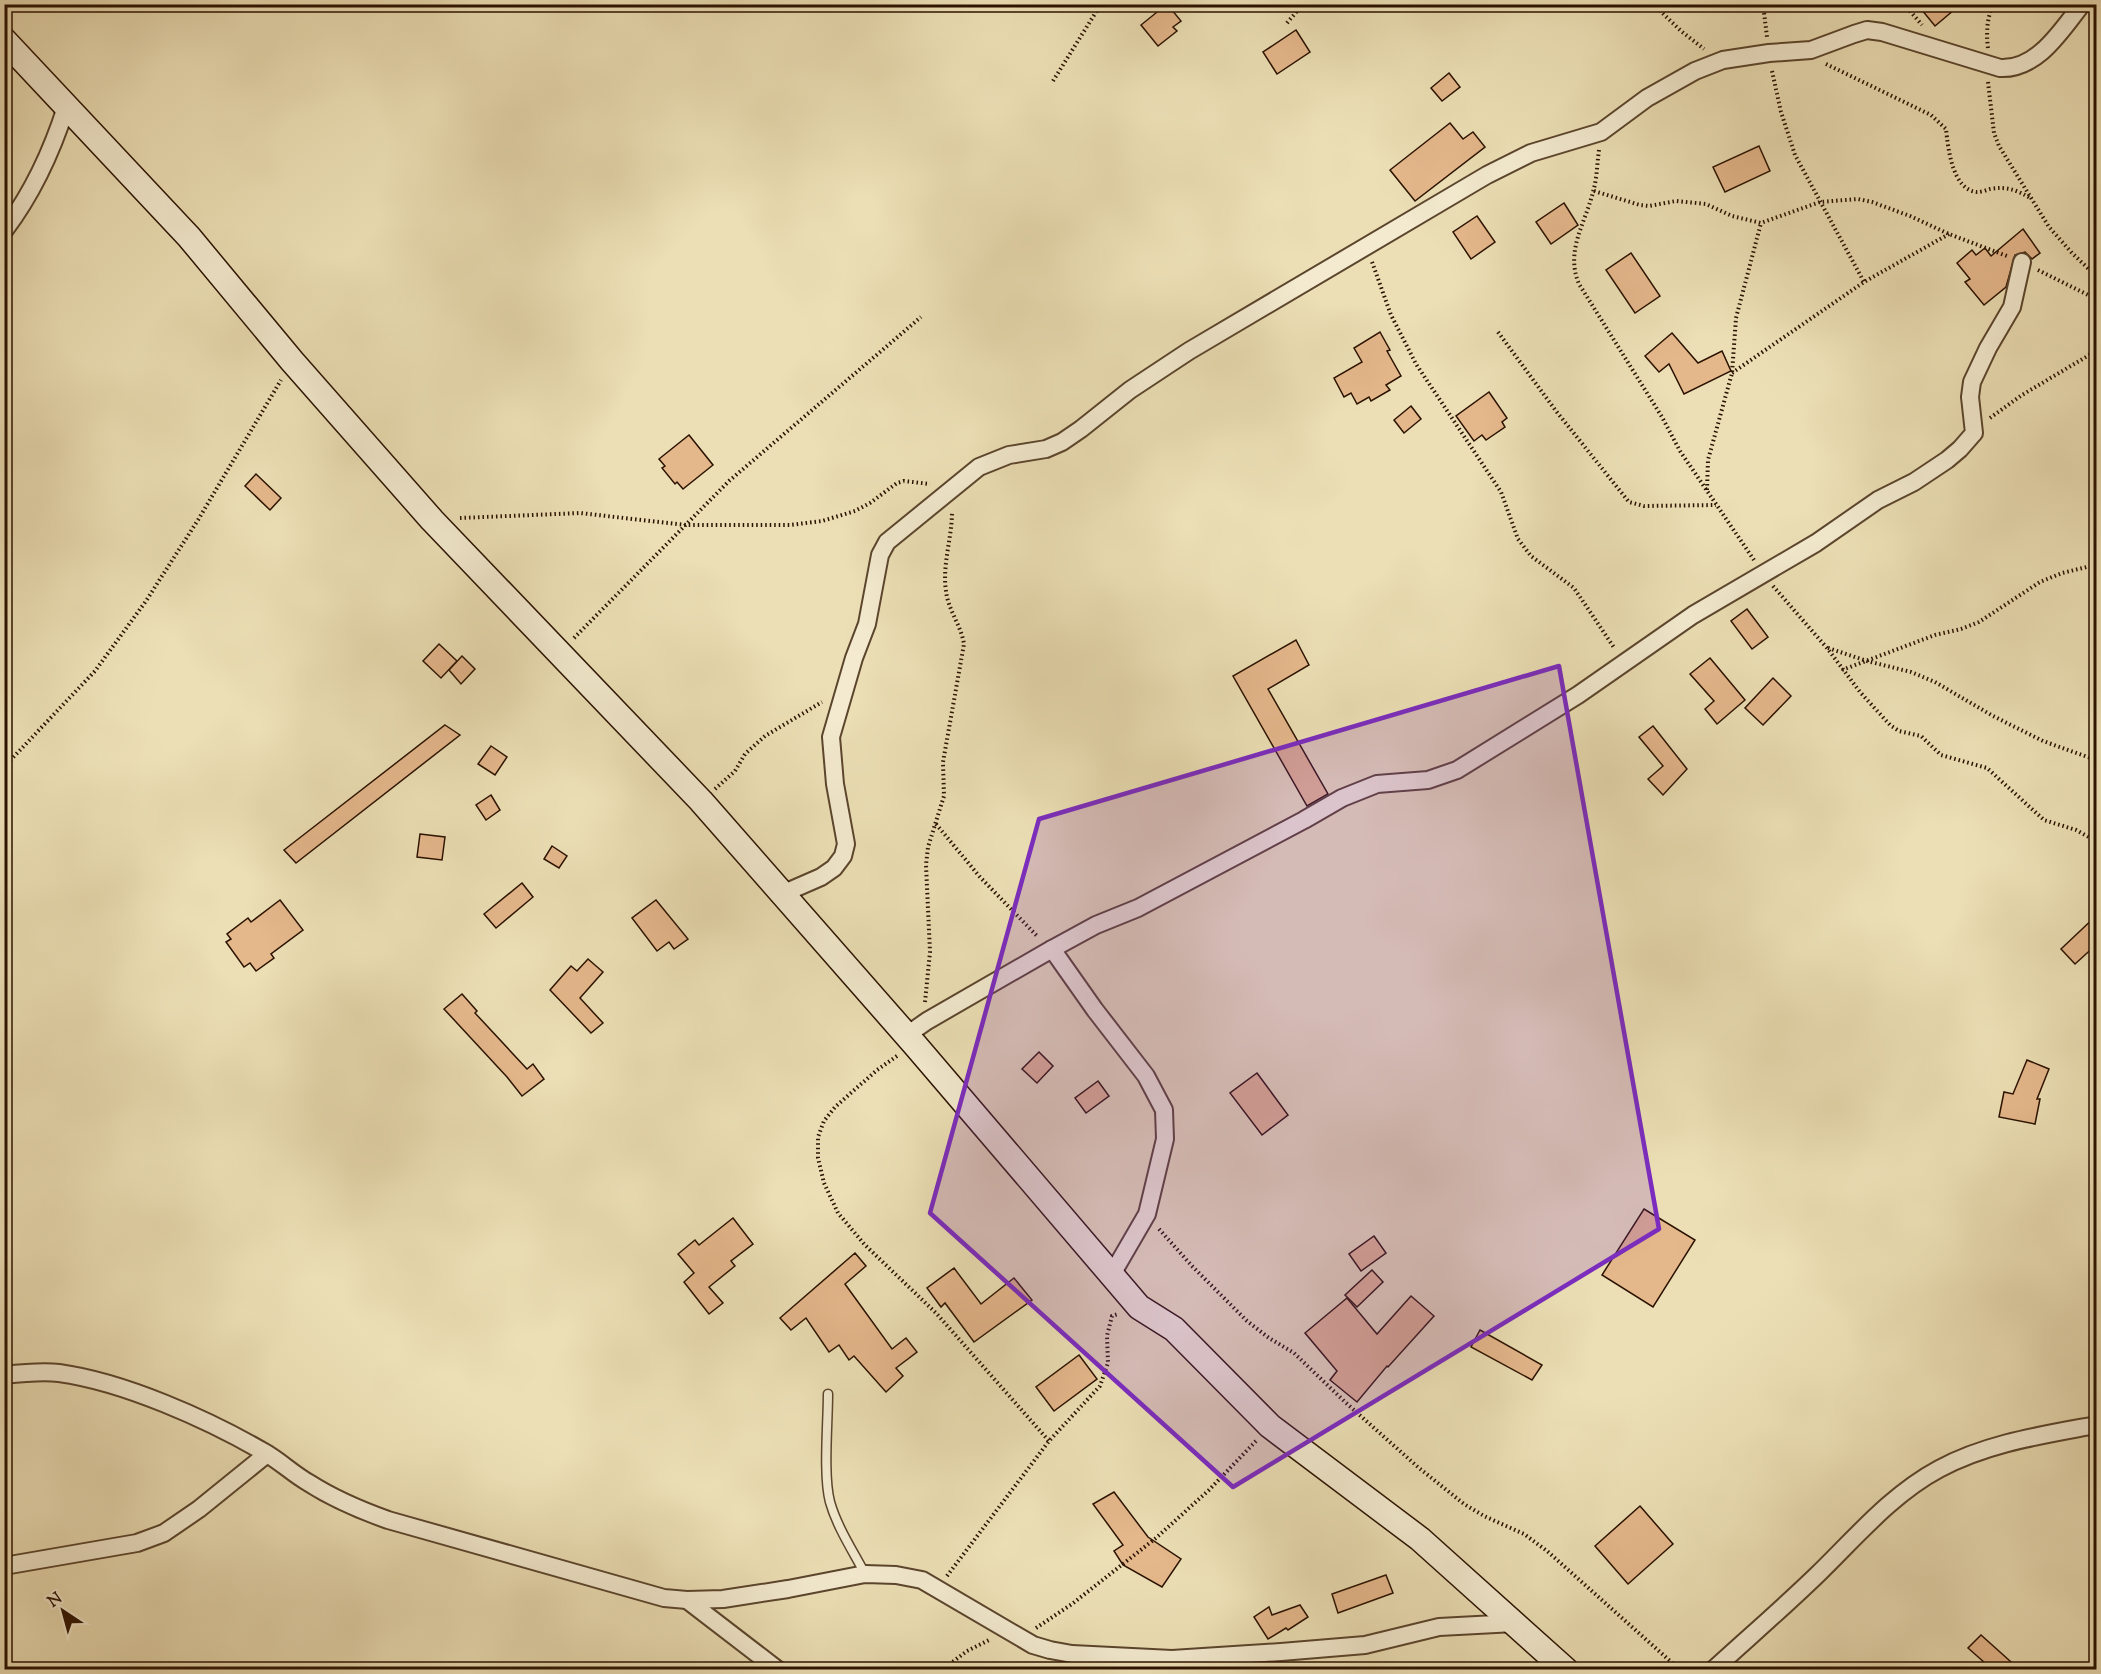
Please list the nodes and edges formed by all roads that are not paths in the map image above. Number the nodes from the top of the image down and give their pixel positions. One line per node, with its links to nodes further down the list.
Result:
1 (2082, 4): 8 (street)
2 (2092, 4): 3 (street)
3 (2097, 9)
4 (4, 40): 5 (street)
5 (66, 107): 6 (street); 8 (street)
6 (4, 231)
7 (2022, 262): 9 (street)
8 (782, 894): 10 (street)
9 (1052, 949): 10 (street); 11 (street)
10 (912, 1040): 11 (street)
11 (1111, 1276): 19 (street)
12 (4, 1376): 15 (street)
13 (828, 1394): 17 (lane)
14 (2097, 1425): 22 (street)
15 (267, 1454): 16 (street); 18 (street)
16 (4, 1566)
17 (865, 1574): 18 (street); 19 (street)
18 (687, 1600): 20 (street)
19 (1515, 1623): 21 (street)
20 (778, 1670)
21 (1566, 1670)
22 (1713, 1670)

